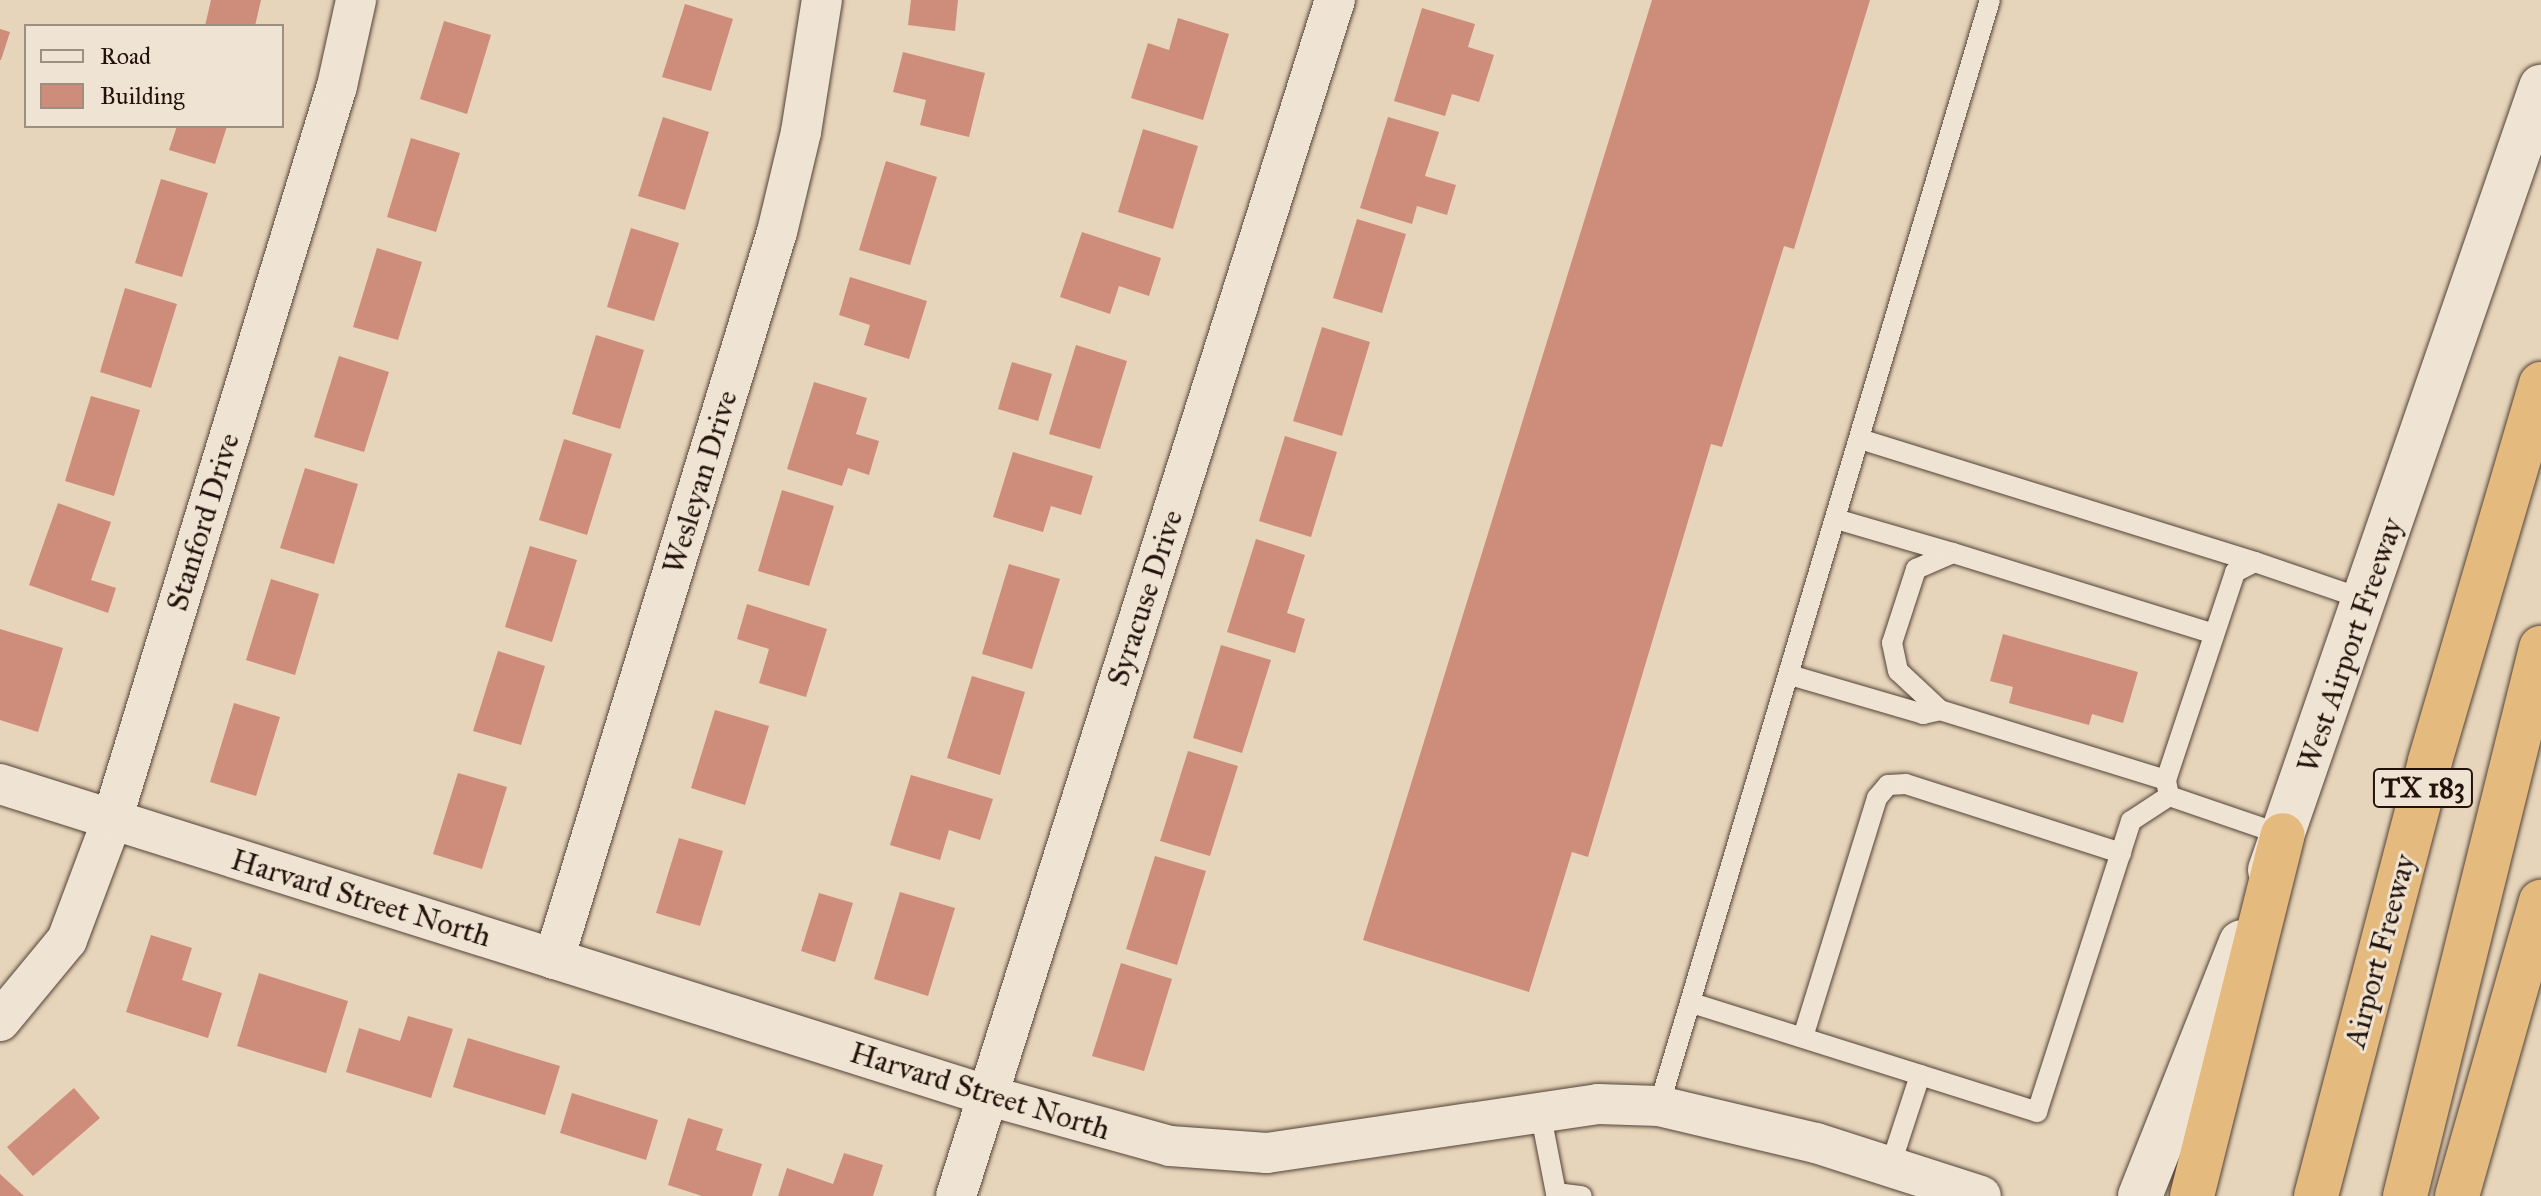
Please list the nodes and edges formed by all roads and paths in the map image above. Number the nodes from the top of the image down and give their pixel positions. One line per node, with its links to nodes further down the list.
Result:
1 (356, 0): 18 (street, Stanford Drive)
2 (822, 0): 22 (street, Wesleyan Drive)
3 (1335, 0): 28 (street, Syracuse Drive)
4 (1990, 0): 7 (lane)
5 (2541, 87): 11 (main road, West Airport Freeway)
6 (2541, 384): 38 (highway, Airport Freeway / TX 183)
7 (1860, 439): 8 (lane); 10 (lane)
8 (1836, 519): 9 (lane); 14 (lane)
9 (1953, 553): 12 (lane); 15 (lane)
10 (2255, 562): 11 (lane); 12 (lane)
11 (2366, 600): 19 (main road, West Airport Freeway)
12 (2214, 634): 17 (lane)
13 (2541, 648): 39 (highway)
14 (1790, 675): 15 (lane); 23 (lane)
15 (1940, 710): 17 (lane)
16 (0, 784): 18 (street, Harvard Street North)
17 (2168, 788): 19 (lane); 20 (lane)
18 (112, 820): 22 (street, Harvard Street North); 25 (street, Stanford Drive)
19 (2283, 835): 36 (main road, West Airport Freeway); 37 (highway)
20 (2121, 853): 26 (lane); 27 (lane)
21 (2541, 902): 40 (highway)
22 (554, 959): 28 (street, Harvard Street North)
23 (1692, 1003): 26 (lane); 29 (lane)
24 (2541, 1017): 41 (highway)
25 (0, 1021)
26 (1803, 1037): 27 (lane)
27 (1920, 1075): 31 (lane)
28 (986, 1095): 30 (street, Harvard Street North); 34 (street, Syracuse Drive)
29 (1659, 1106): 30 (street, Harvard Street North); 31 (street, Harvard Street North)
30 (1540, 1111): 33 (lane)
31 (1890, 1167): 32 (street, Harvard Street North)
32 (1958, 1192)
33 (1550, 1195): 35 (lane)
34 (956, 1196)
35 (1582, 1196)
36 (2140, 1196)
37 (2192, 1196)
38 (2316, 1196)
39 (2405, 1196)
40 (2457, 1196)
41 (2489, 1196)

